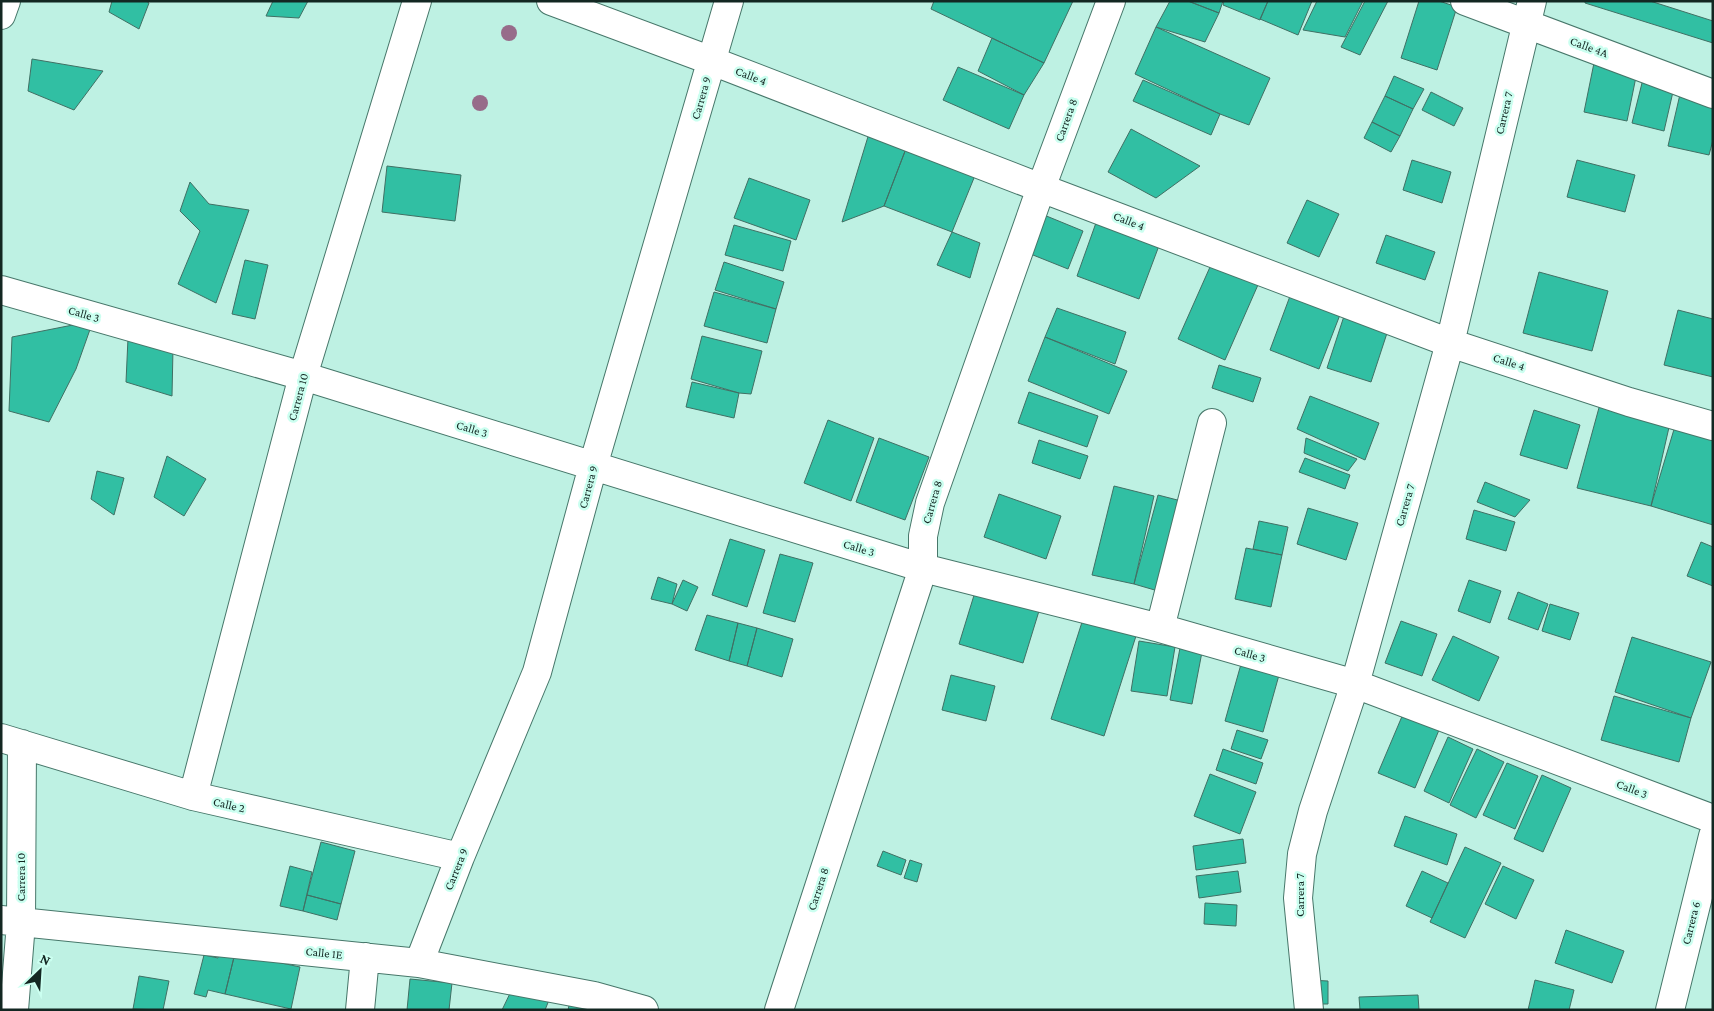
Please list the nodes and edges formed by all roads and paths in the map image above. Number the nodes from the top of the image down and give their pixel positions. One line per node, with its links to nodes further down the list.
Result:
1 (6, 1): 8 (street)
2 (417, 1): 14 (street, Carrera 10)
3 (551, 1): 9 (street, Calle 4)
4 (729, 1): 9 (street, Carrera 9)
5 (1111, 1): 11 (street, Carrera 8)
6 (1465, 1): 7 (street, Calle 4A)
7 (1528, 13): 10 (street, Calle 4A); 13 (street, Carrera 7)
8 (1, 14)
9 (712, 61): 11 (street, Calle 4); 17 (street, Carrera 9)
10 (1713, 94)
11 (1041, 188): 13 (street, Calle 4); 18 (street, Carrera 8)
12 (1, 290): 14 (street, Calle 3)
13 (1450, 343): 16 (street, Calle 4); 20 (street, Carrera 7)
14 (303, 376): 17 (street, Calle 3); 22 (street, Carrera 10)
15 (1212, 423): 19 (street)
16 (1713, 426)
17 (593, 466): 18 (street, Calle 3); 25 (street, Carrera 9)
18 (923, 568): 19 (street, Calle 3); 32 (street, Carrera 8)
19 (1160, 628): 20 (street, Calle 3)
20 (1355, 684): 23 (street, Calle 3); 33 (street, Carrera 7)
21 (12, 741): 22 (street, Calle 2); 26 (street, Carrera 10)
22 (192, 796): 25 (street, Calle 2)
23 (1713, 819)
24 (1713, 836): 34 (street, Carrera 6)
25 (460, 857): 28 (street, Carrera 9)
26 (11, 922): 27 (street, Calle 1E); 29 (street, Carrera 10)
27 (365, 957): 28 (street, Calle 1E); 30 (street)
28 (419, 963): 31 (street, Calle 1E)
29 (14, 1010)
30 (360, 1010)
31 (644, 1010)
32 (779, 1010)
33 (1309, 1010)
34 (1670, 1010)

